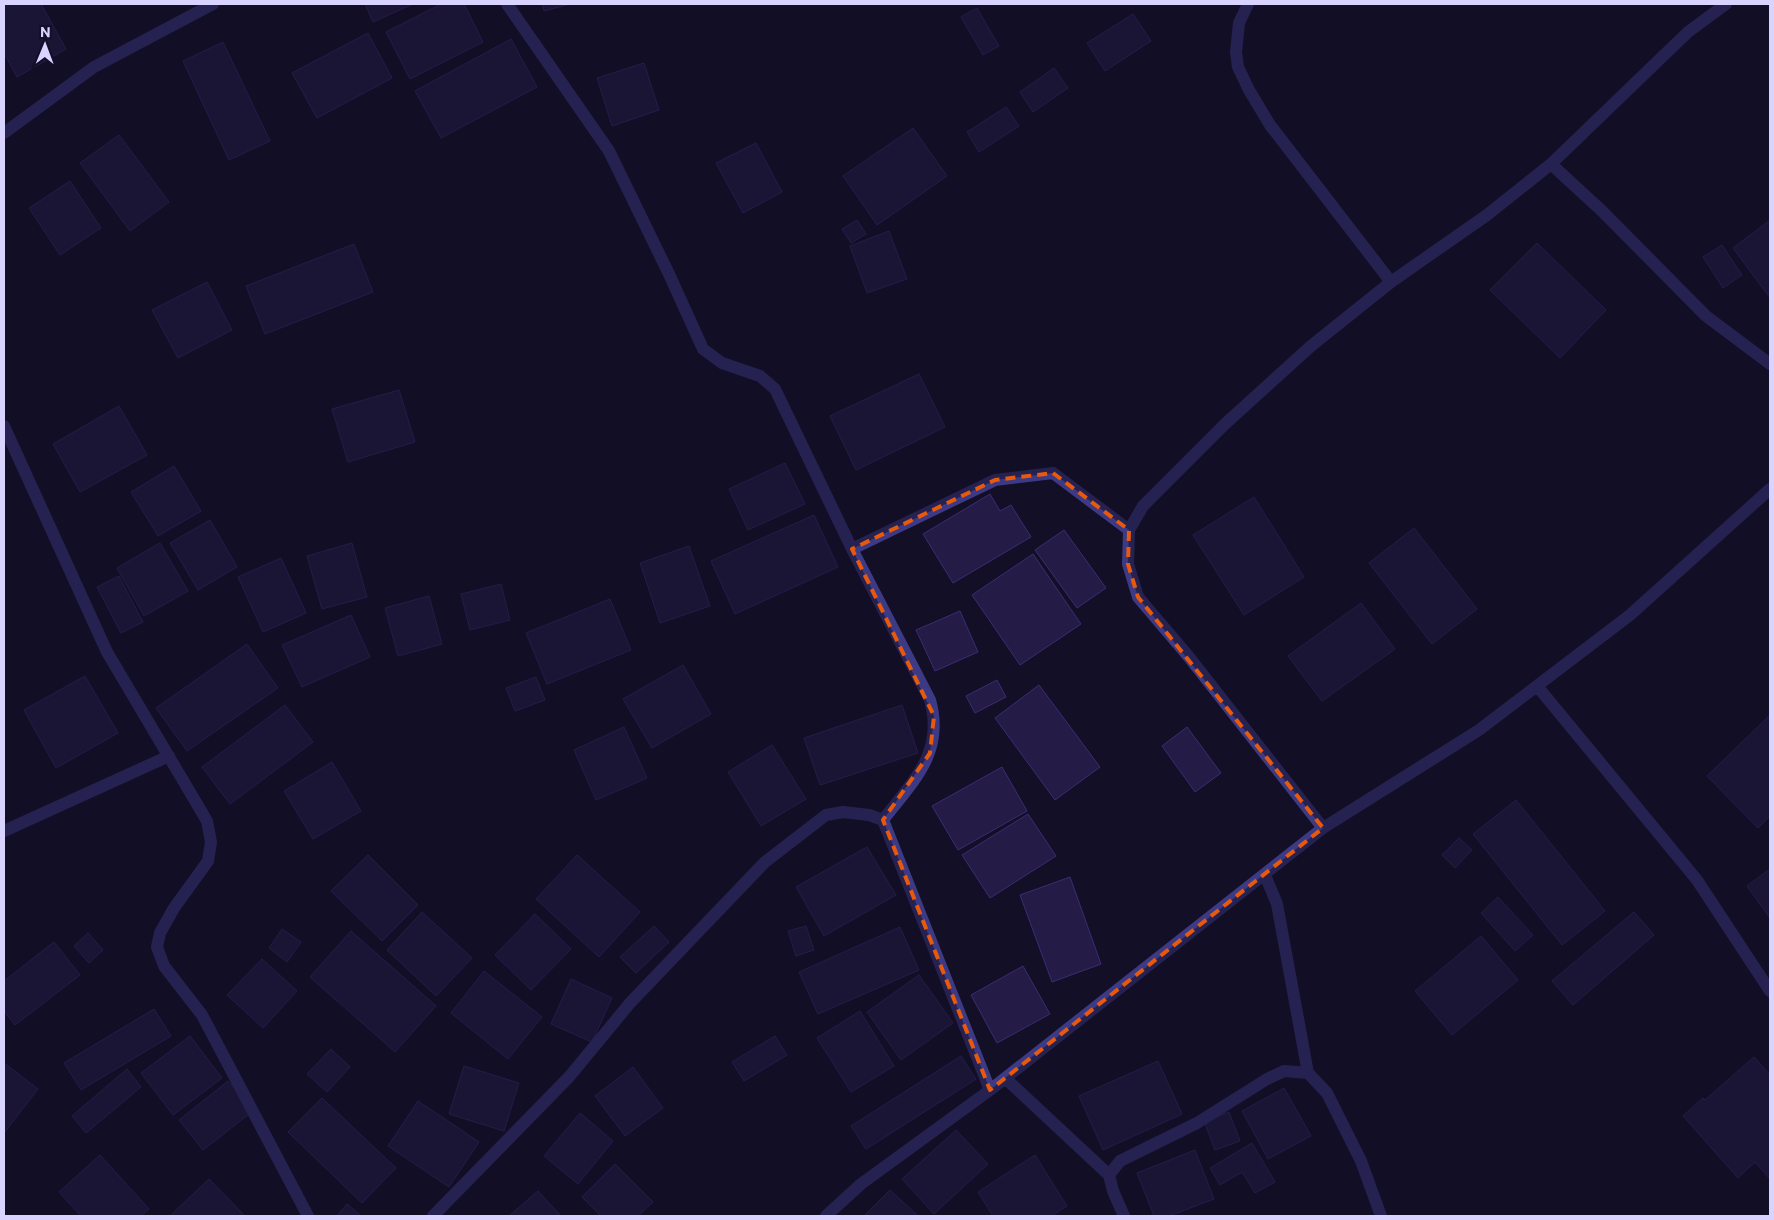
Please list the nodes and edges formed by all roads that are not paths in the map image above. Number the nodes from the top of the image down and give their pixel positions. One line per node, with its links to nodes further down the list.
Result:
1 (213, 4): 5 (street)
2 (508, 4): 12 (street)
3 (1248, 4): 7 (street)
4 (1726, 4): 6 (street)
5 (4, 133)
6 (1551, 164): 7 (street); 8 (street)
7 (1391, 282): 11 (street)
8 (1770, 364)
9 (4, 426): 14 (street)
10 (1770, 489): 13 (street)
11 (1129, 530): 12 (street); 16 (street)
12 (852, 549): 15 (street)
13 (1537, 686): 16 (street); 19 (street)
14 (169, 756): 17 (street); 24 (street)
15 (883, 820): 22 (street); 25 (street)
16 (1323, 828): 18 (street)
17 (4, 830)
18 (1265, 874): 20 (street); 21 (street)
19 (1770, 991)
20 (1308, 1073): 23 (street); 28 (street)
21 (1005, 1078): 22 (street); 23 (street)
22 (990, 1090): 26 (street)
23 (1108, 1175): 27 (street)
24 (308, 1216)
25 (433, 1216)
26 (826, 1216)
27 (1124, 1216)
28 (1381, 1216)

